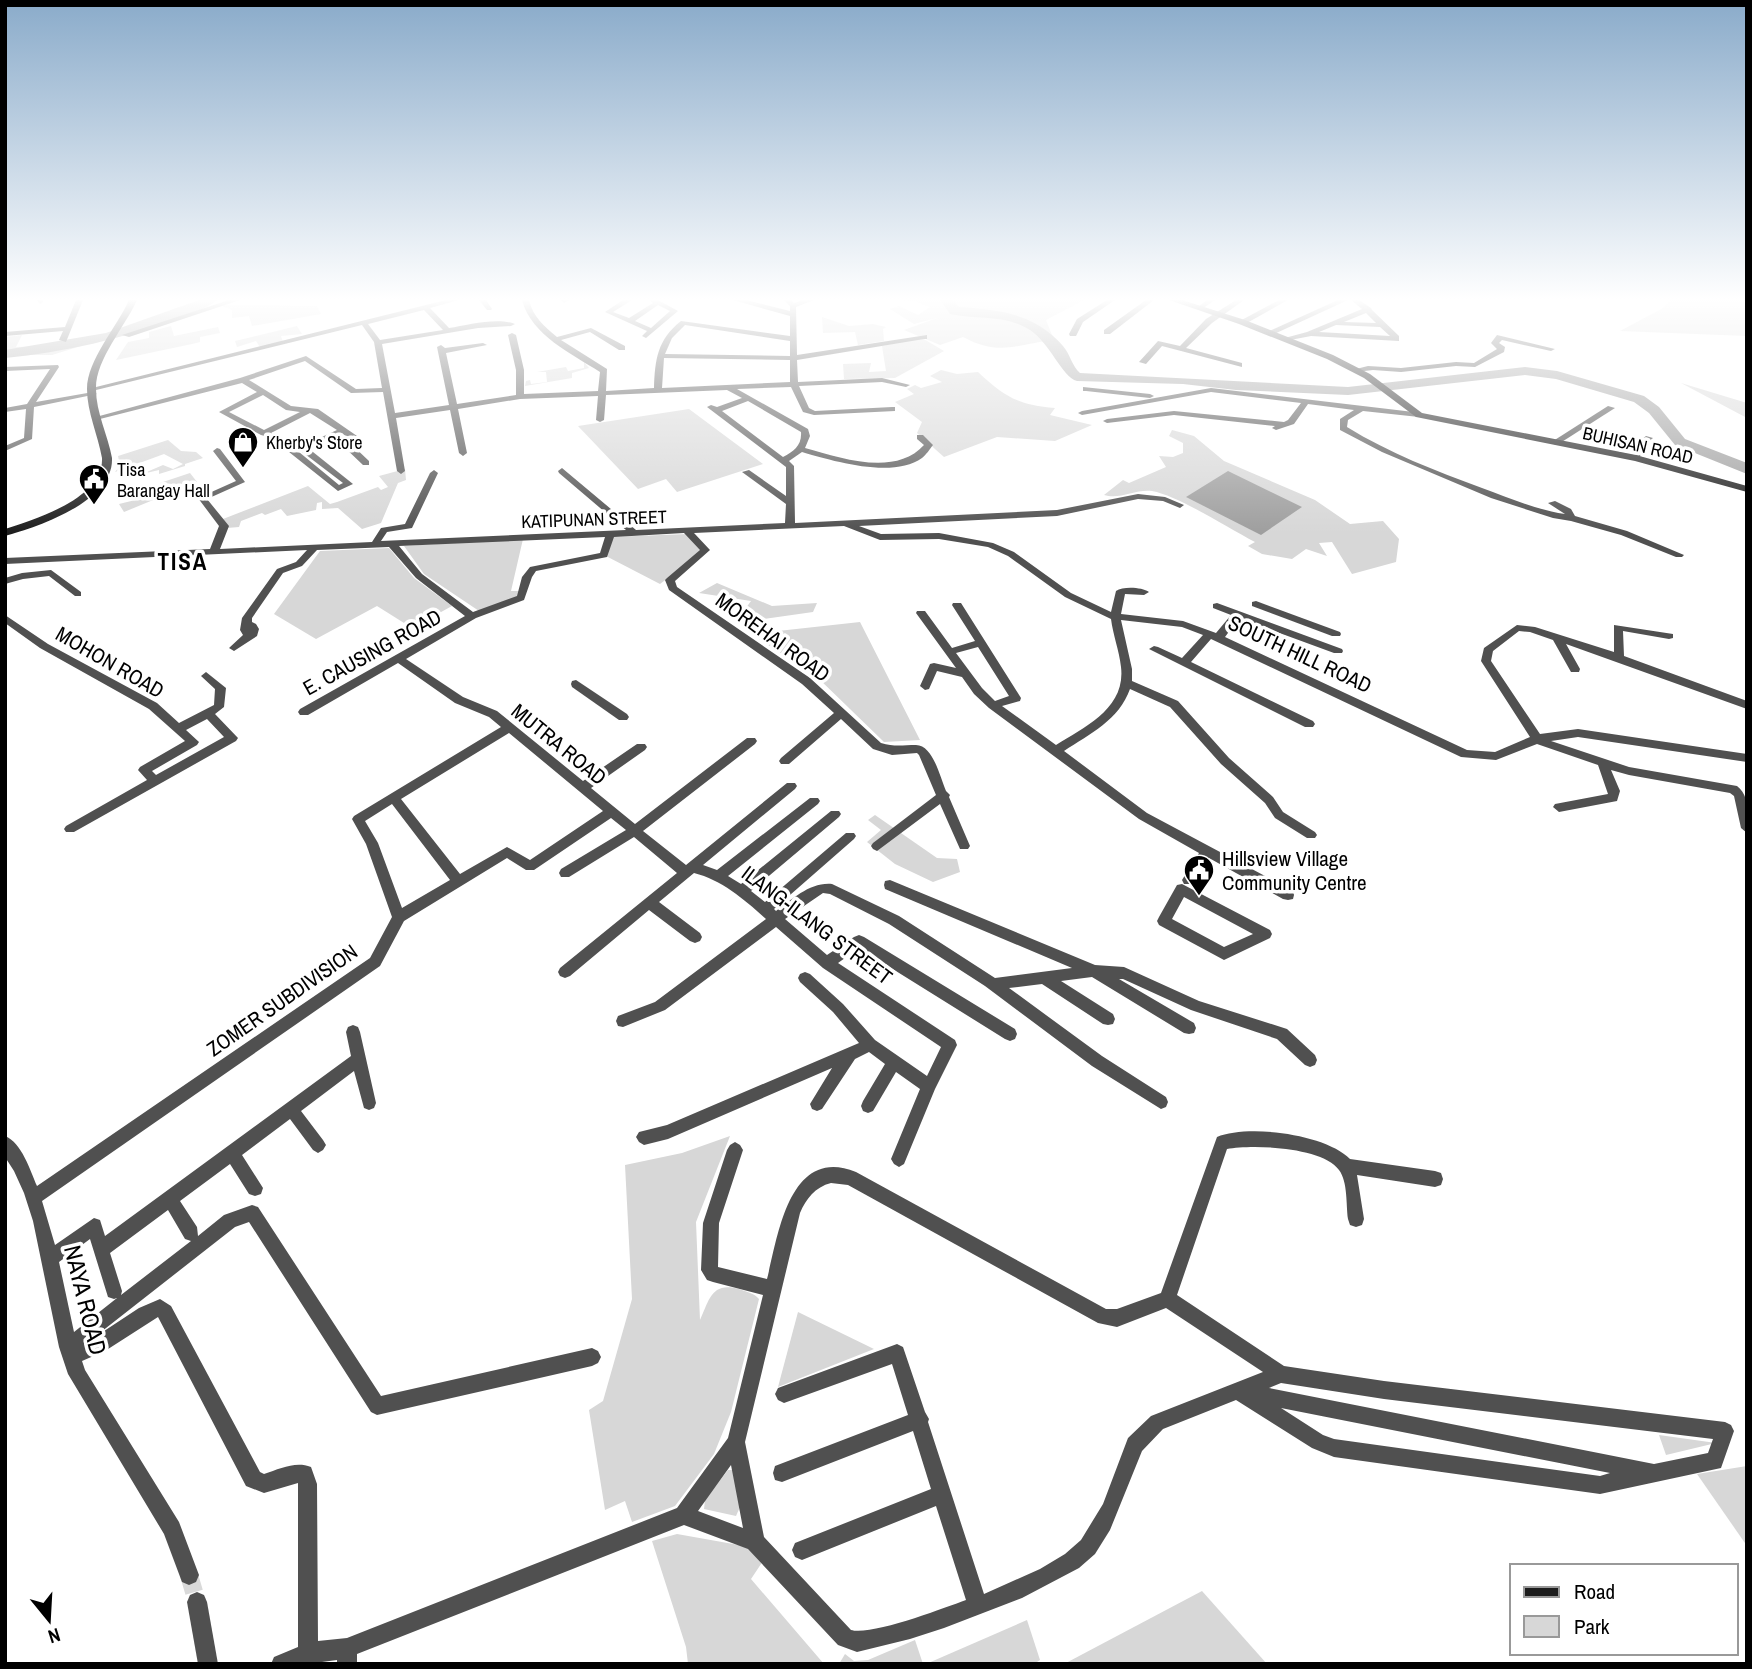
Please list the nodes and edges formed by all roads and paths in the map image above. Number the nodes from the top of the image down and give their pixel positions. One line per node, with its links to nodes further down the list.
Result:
1 (48, 378): 28 (street)
2 (93, 378): 22 (main road)
3 (101, 378): 22 (main road)
4 (148, 378): 22 (street)
5 (249, 378): 14 (street)
6 (335, 378): 19 (street)
7 (385, 378): 19 (street)
8 (447, 378): 29 (street)
9 (520, 378): 24 (street)
10 (603, 378): 23 (street)
11 (658, 378): 20 (street)
12 (794, 378): 15 (street)
13 (1368, 378): 36 (main road, BUHISAN ROAD)
14 (243, 380): 21 (street); 38 (street)
15 (794, 384): 16 (street); 17 (street); 31 (street)
16 (906, 385)
17 (727, 387): 20 (street); 26 (street)
18 (1086, 389): 25 (street)
19 (387, 390): 37 (street)
20 (658, 390): 23 (street)
21 (263, 391): 34 (street); 34 (street)
22 (93, 392): 28 (street); 38 (main road)
23 (601, 393): 24 (street); 39 (street)
24 (520, 397): 29 (street)
25 (1164, 398): 27 (street); 35 (street)
26 (747, 399): 48 (street); 52 (street)
27 (1306, 402): 32 (street); 41 (street)
28 (30, 405): 33 (street); 47 (street)
29 (453, 406): 37 (street); 50 (street)
30 (1611, 408): 45 (street)
31 (892, 409)
32 (1360, 409): 36 (street); 62 (street)
33 (5, 410)
34 (309, 410): 42 (street)
35 (1082, 413)
36 (1419, 415): 45 (main road, BUHISAN ROAD)
37 (392, 416): 54 (street)
38 (96, 418): 66 (main road)
39 (600, 420)
40 (1107, 421): 41 (street)
41 (1280, 426)
42 (343, 430): 46 (street); 53 (street)
43 (920, 437): 48 (street)
44 (1649, 438): 51 (street)
45 (1555, 443): 51 (main road, BUHISAN ROAD)
46 (302, 448): 46 (street)
47 (5, 449)
48 (800, 449): 52 (street)
49 (217, 451): 72 (street)
50 (463, 453)
51 (1636, 458): 58 (main road, BUHISAN ROAD)
52 (784, 460): 59 (street)
53 (366, 463)
54 (401, 471)
55 (562, 471): 67 (street)
56 (746, 472): 59 (street)
57 (434, 473): 70 (street)
58 (1747, 489)
59 (788, 502): 64 (street)
60 (1552, 503): 62 (street)
61 (1180, 505): 63 (street, KATIPUNAN STREET)
62 (1572, 518): 73 (street)
63 (846, 523): 64 (street, KATIPUNAN STREET); 86 (street, SOUTH HILL ROAD)
64 (790, 526): 65 (street, KATIPUNAN STREET)
65 (686, 530): 67 (street, KATIPUNAN STREET); 111 (street, MOREHAI ROAD)
66 (5, 533)
67 (634, 533): 68 (street, KATIPUNAN STREET)
68 (610, 534): 69 (street, KATIPUNAN STREET); 85 (street)
69 (391, 543): 70 (street, KATIPUNAN STREET); 85 (street, E. CAUSING ROAD)
70 (375, 544): 71 (street, KATIPUNAN STREET)
71 (315, 547): 72 (street, KATIPUNAN STREET); 94 (street)
72 (214, 551): 74 (street, KATIPUNAN STREET)
73 (1679, 555)
74 (27, 560): 75 (street, KATIPUNAN STREET); 76 (street, MOHON ROAD)
75 (5, 561)
76 (9, 579): 78 (street, MOHON ROAD)
77 (1144, 592): 86 (street)
78 (78, 594)
79 (1256, 604): 84 (street)
80 (957, 605): 93 (street)
81 (1217, 606): 83 (street)
82 (921, 613): 96 (street)
83 (1238, 613): 88 (street); 90 (street)
84 (1282, 614): 88 (street); 89 (street)
85 (472, 616): 99 (street, E. CAUSING ROAD)
86 (1114, 616): 90 (street, SOUTH HILL ROAD); 105 (street)
87 (5, 618): 114 (street, MOHON ROAD)
88 (1273, 626): 97 (street)
89 (1336, 634)
90 (1214, 636): 100 (street); 116 (street, SOUTH HILL ROAD)
91 (1669, 636): 98 (street)
92 (1556, 637): 98 (street); 101 (street); 116 (street)
93 (981, 643): 96 (street); 107 (street)
94 (234, 648)
95 (1154, 649): 100 (street)
96 (948, 652): 102 (street)
97 (1339, 652)
98 (1619, 657): 108 (street)
99 (399, 659): 109 (street, E. CAUSING ROAD); 115 (street, MUTRA ROAD)
100 (1185, 662): 113 (street)
101 (1575, 669)
102 (965, 674): 106 (street); 107 (street)
103 (206, 677): 110 (street)
104 (576, 684): 112 (street)
105 (1129, 684): 119 (street); 135 (street)
106 (925, 686)
107 (993, 705): 119 (street)
108 (1747, 705)
109 (304, 712)
110 (208, 713): 114 (street); 123 (street)
111 (841, 713): 121 (street); 126 (street, MOREHAI ROAD)
112 (623, 717)
113 (1309, 724)
114 (180, 728): 123 (street, MOHON ROAD)
115 (508, 728): 125 (street, MUTRA ROAD); 127 (street)
116 (1537, 739): 120 (street, SOUTH HILL ROAD); 122 (street)
117 (751, 741): 134 (street)
118 (641, 747): 125 (street)
119 (1057, 750): 139 (street)
120 (1747, 758)
121 (785, 761)
122 (1602, 763): 129 (street); 132 (street)
123 (154, 780): 133 (street)
124 (791, 786): 140 (street)
125 (583, 787): 130 (street, MUTRA ROAD)
126 (944, 795): 137 (street); 138 (street)
127 (394, 798): 144 (street); 150 (street)
128 (814, 801): 142 (street)
129 (1559, 807)
130 (611, 812): 134 (street, MUTRA ROAD); 144 (street)
131 (835, 814): 146 (street)
132 (1747, 828)
133 (70, 829)
134 (636, 830): 140 (street, MUTRA ROAD); 141 (street)
135 (1311, 835)
136 (850, 836): 149 (street)
137 (877, 846)
138 (964, 846)
139 (1208, 850): 143 (street); 147 (street)
140 (689, 871): 142 (street, ILANG-ILANG STREET); 148 (street)
141 (565, 873)
142 (718, 877): 146 (street, ILANG-ILANG STREET)
143 (1188, 880)
144 (458, 881): 150 (street)
145 (890, 885): 155 (street)
146 (741, 892): 149 (street, ILANG-ILANG STREET)
147 (1288, 895)
148 (651, 904): 153 (street); 156 (street)
149 (764, 910): 151 (street, ILANG-ILANG STREET)
150 (399, 917): 185 (street, ZOMER SUBDIVISION)
151 (777, 920): 154 (street, ILANG-ILANG STREET); 159 (street); 161 (street)
152 (1265, 934): 152 (street)
153 (695, 937)
154 (827, 963): 164 (street); 170 (street, ILANG-ILANG STREET)
155 (1094, 971): 157 (street); 162 (street); 168 (street)
156 (565, 972)
157 (1043, 977): 159 (street); 160 (street)
158 (805, 978): 165 (street)
159 (993, 984): 171 (street)
160 (1108, 1019)
161 (623, 1021)
162 (1189, 1028)
163 (353, 1032): 167 (street)
164 (1010, 1034)
165 (870, 1045): 166 (street); 169 (street)
166 (849, 1055): 173 (street); 176 (street)
167 (359, 1059): 172 (street); 175 (street)
168 (1310, 1060)
169 (894, 1062): 170 (street); 174 (street)
170 (929, 1086): 181 (street)
171 (1160, 1102)
172 (369, 1103)
173 (817, 1104)
174 (868, 1106)
175 (291, 1109): 178 (street); 180 (street)
176 (644, 1137)
177 (5, 1143): 185 (street, NAYA ROAD)
178 (318, 1145)
179 (735, 1150): 191 (street)
180 (232, 1153): 184 (street); 186 (street)
181 (899, 1159)
182 (1346, 1166): 183 (street); 187 (street); 193 (street)
183 (1435, 1179)
184 (255, 1188)
185 (34, 1197): 190 (street, NAYA ROAD)
186 (170, 1199): 188 (street); 189 (street)
187 (1356, 1219)
188 (191, 1233)
189 (102, 1249): 190 (street); 192 (street)
190 (48, 1260): 194 (street, NAYA ROAD)
191 (775, 1289): 193 (street); 200 (street)
192 (114, 1291)
193 (1167, 1299): 196 (street)
194 (69, 1352): 195 (street); 207 (street, NAYA ROAD); 210 (street)
195 (592, 1357)
196 (1281, 1374): 197 (street); 202 (street)
197 (1238, 1391): 202 (street); 202 (street); 209 (street)
198 (784, 1394): 199 (street)
199 (920, 1419): 201 (street); 203 (street)
200 (736, 1442): 204 (street); 205 (street)
201 (782, 1473)
202 (1657, 1473)
203 (943, 1494): 206 (street); 209 (street)
204 (684, 1515): 205 (street); 211 (street)
205 (755, 1542): 209 (street)
206 (802, 1550)
207 (189, 1575)
208 (197, 1602): 212 (street)
209 (978, 1606)
210 (308, 1653): 211 (street); 213 (street)
211 (347, 1656)
212 (208, 1664)
213 (281, 1664)

